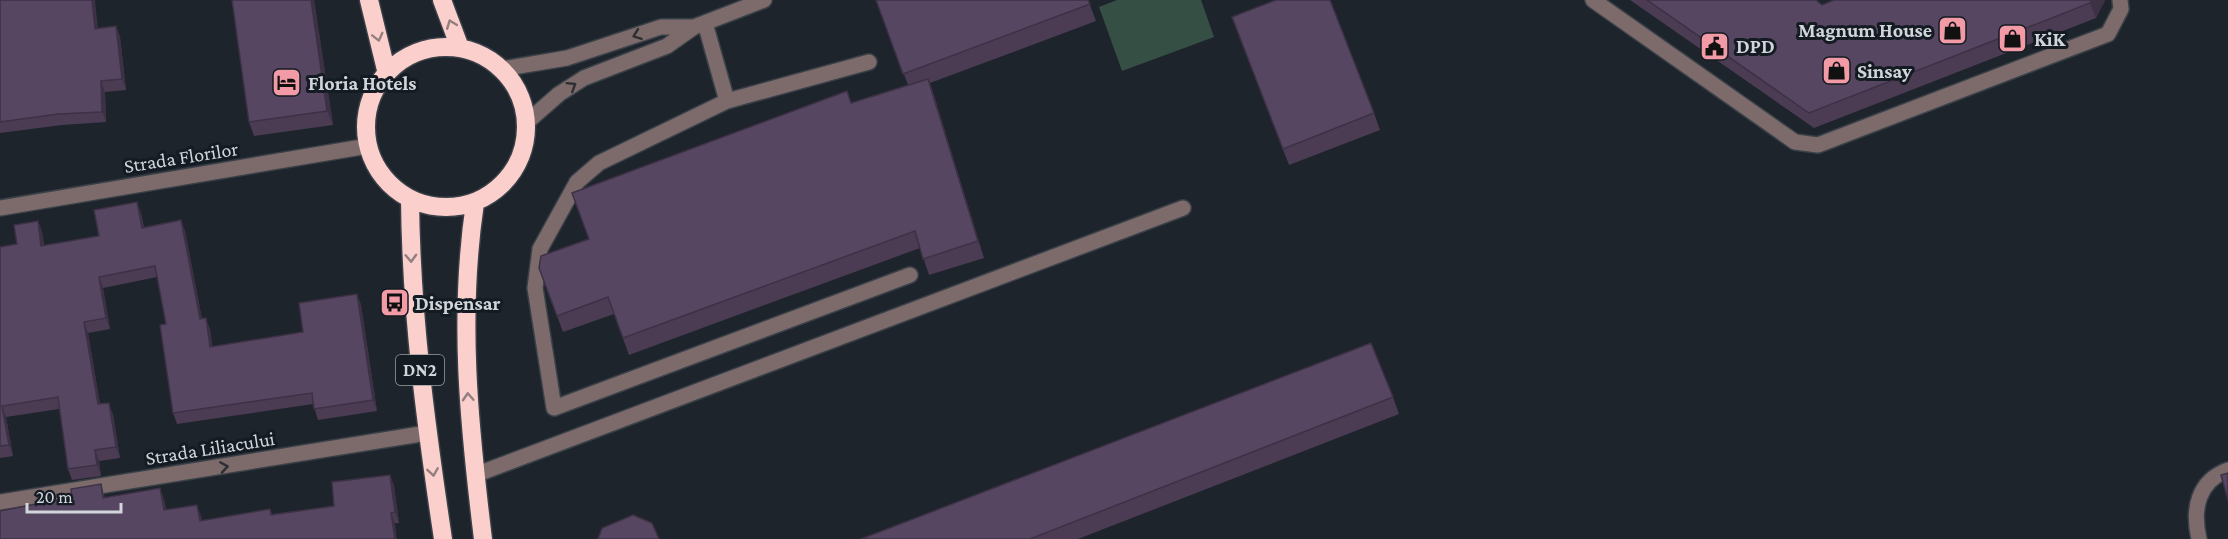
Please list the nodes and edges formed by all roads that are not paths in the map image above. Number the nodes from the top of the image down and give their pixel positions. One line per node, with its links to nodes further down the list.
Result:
1 (369, 0): 10 (highway, one-way to 10)
2 (442, 0): 7 (highway, one-way to 2)
3 (764, 0): 6 (street)
4 (1593, 0): 5 (street)
5 (2120, 0)
6 (700, 25): 9 (street, one-way to 9); 11 (street); 12 (street, one-way to 6)
7 (460, 48): 9 (highway); 10 (highway)
8 (869, 62): 11 (street)
9 (502, 69): 12 (highway)
10 (387, 74): 13 (highway)
11 (728, 101): 18 (street)
12 (526, 122): 15 (highway)
13 (368, 146): 14 (highway); 16 (street, Strada Florilor)
14 (410, 199): 15 (highway); 19 (highway, DN2, one-way to 19)
15 (476, 203): 21 (highway, DN2, one-way to 15)
16 (0, 208)
17 (1183, 208): 21 (street)
18 (910, 275)
19 (427, 433): 22 (street, Strada Liliacului, one-way to 19); 23 (highway, DN2, one-way to 23)
20 (2221, 472): 25 (street)
21 (475, 475): 24 (highway, DN2)
22 (0, 502)
23 (443, 539)
24 (483, 539)
25 (2199, 539)

